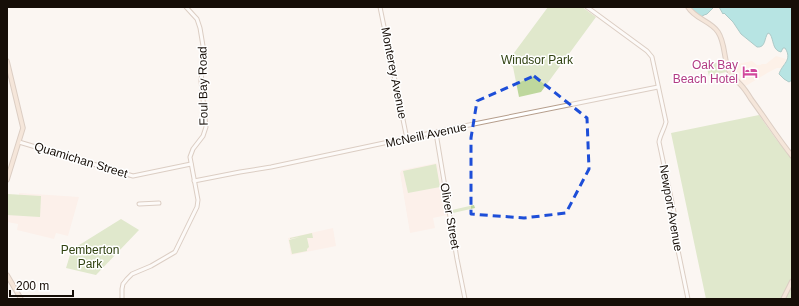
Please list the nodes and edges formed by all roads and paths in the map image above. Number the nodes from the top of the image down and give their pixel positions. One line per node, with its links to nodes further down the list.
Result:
1 (186, 7): 11 (street, Foul Bay Road)
2 (380, 7): 8 (street, Monterey Avenue)
3 (587, 7): 6 (street, Newport Avenue)
4 (688, 7): 10 (main road)
5 (7, 61): 9 (main road)
6 (658, 87): 7 (street, McNeill Avenue); 21 (street, Newport Avenue)
7 (436, 133): 8 (street, McNeill Avenue); 20 (street, Oliver Street)
8 (407, 139): 13 (street, McNeill Avenue)
9 (19, 142): 11 (street, Quamichan Street); 12 (main road)
10 (792, 156)
11 (191, 164): 13 (street, Foul Bay Road)
12 (7, 180)
13 (194, 181): 19 (street, Foul Bay Road)
14 (159, 203): 15 (street)
15 (139, 204)
16 (7, 275): 18 (main road)
17 (792, 281): 22 (main road)
18 (21, 299)
19 (122, 299)
20 (465, 299)
21 (688, 299)
22 (783, 299)

